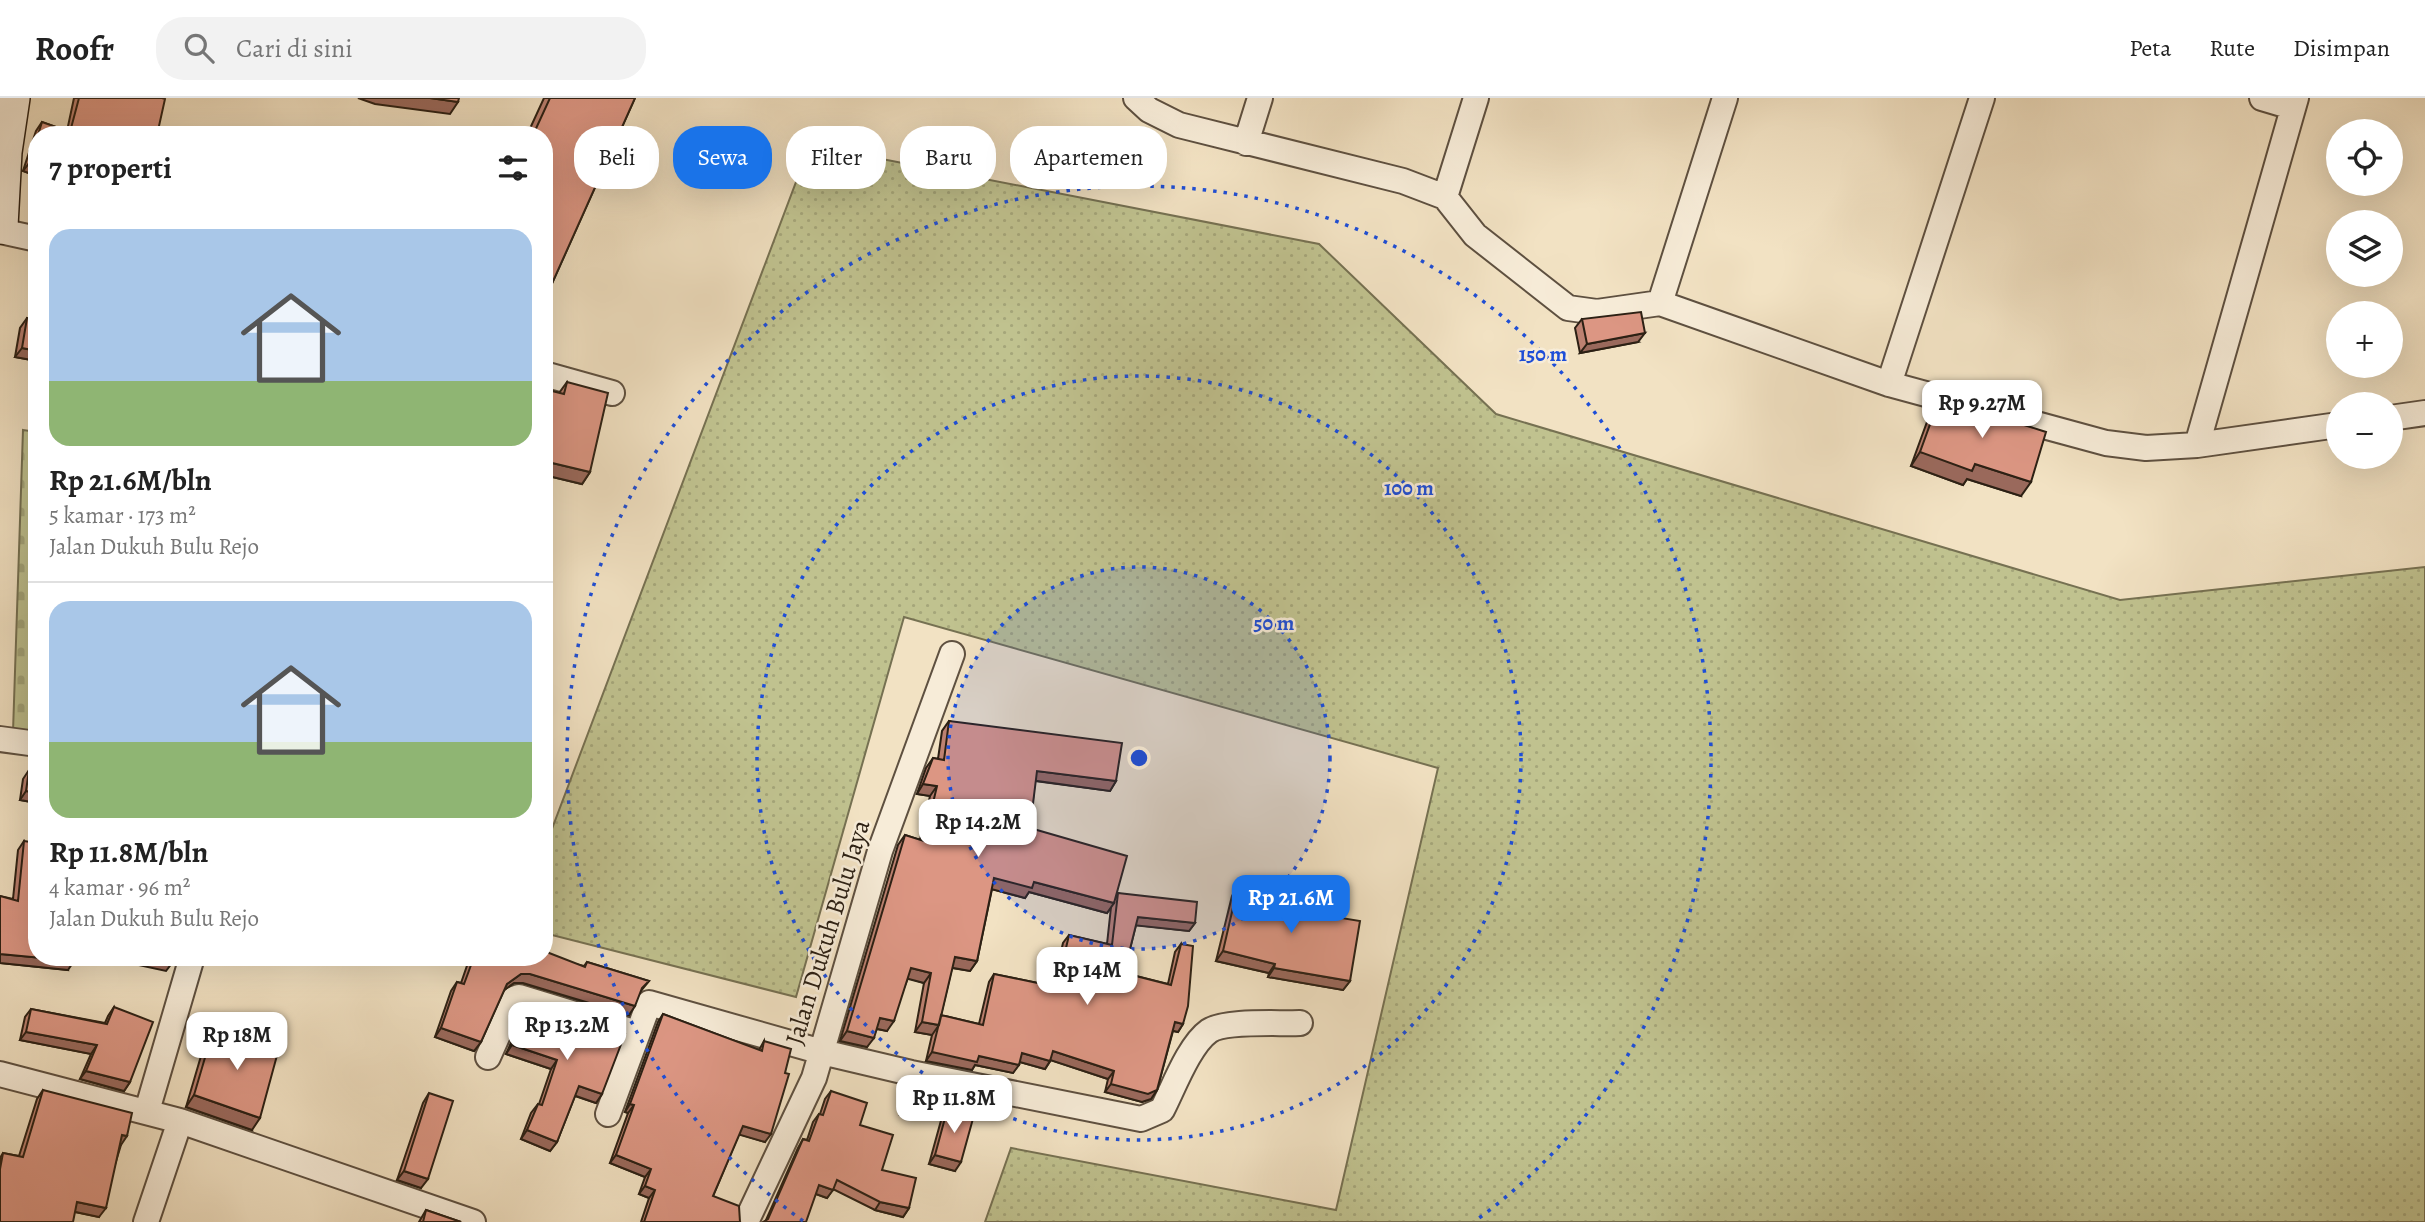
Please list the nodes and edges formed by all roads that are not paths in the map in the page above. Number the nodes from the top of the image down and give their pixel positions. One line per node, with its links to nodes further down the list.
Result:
1 (12, 98): 10 (street)
2 (1136, 98): 9 (street)
3 (1260, 98): 9 (street)
4 (1476, 98): 11 (street)
5 (1725, 98): 14 (street)
6 (1982, 98): 16 (street)
7 (2262, 98): 8 (street)
8 (2294, 103): 21 (street)
9 (1246, 143): 11 (street)
10 (2, 151): 12 (street)
11 (1445, 197): 14 (street)
12 (0, 228): 13 (street)
13 (28, 236)
14 (1660, 303): 16 (street)
15 (553, 377): 17 (street)
16 (1888, 384): 21 (street)
17 (612, 393)
18 (2425, 413): 19 (street)
19 (2403, 416)
20 (2326, 427): 21 (street)
21 (2197, 445)
22 (951, 654): 28 (street, Jalan Dukuh Bulu Jaya)
23 (0, 739): 24 (street)
24 (28, 743)
25 (189, 966): 31 (street)
26 (1300, 1023): 28 (street)
27 (637, 1033): 28 (street); 29 (street); 32 (street)
28 (821, 1052): 36 (street, Jalan Dukuh Bulu Jaya)
29 (488, 1058)
30 (0, 1074): 31 (street)
31 (147, 1111): 33 (street)
32 (608, 1114)
33 (180, 1121): 34 (street); 35 (street)
34 (146, 1222)
35 (473, 1222)
36 (746, 1222)

